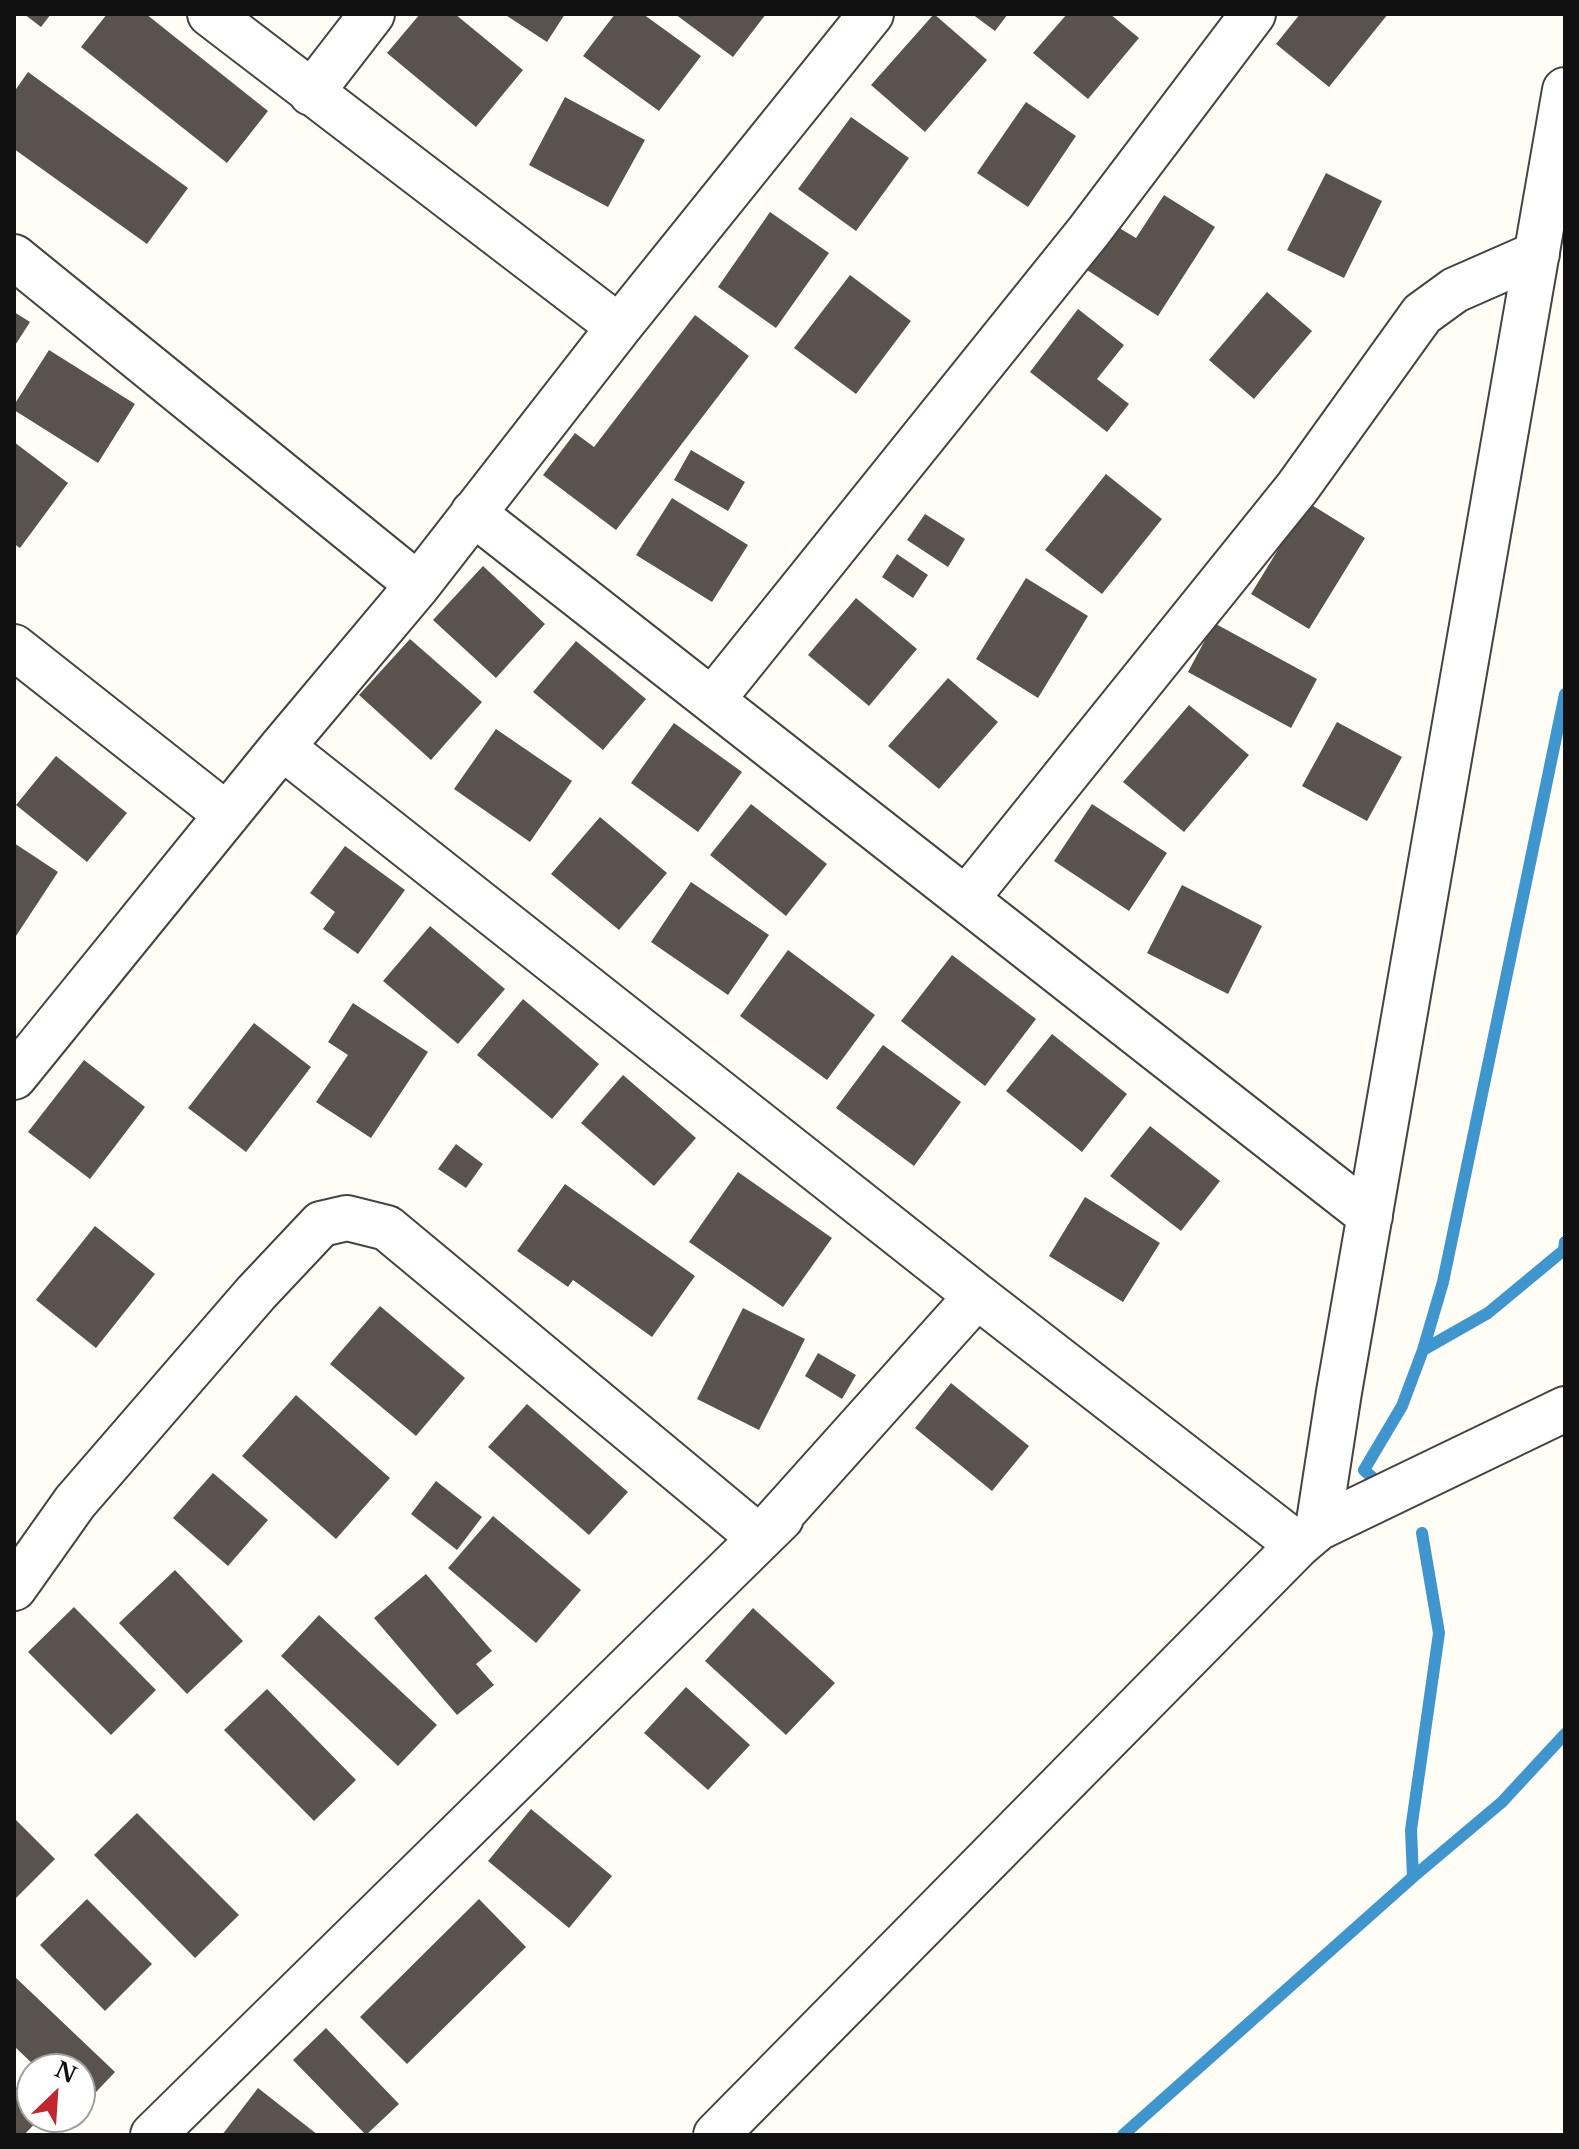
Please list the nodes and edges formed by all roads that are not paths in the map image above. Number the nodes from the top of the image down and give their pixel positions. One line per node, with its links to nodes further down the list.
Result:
1 (210, 14): 6 (street)
2 (372, 14): 6 (street)
3 (871, 14): 9 (street)
4 (1253, 14): 13 (street)
5 (1565, 90): 7 (street)
6 (311, 93): 9 (street)
7 (1537, 254): 16 (street); 18 (street)
8 (14, 257): 11 (street)
9 (619, 327): 10 (street)
10 (473, 513): 11 (street); 13 (street)
11 (418, 585): 14 (street)
12 (14, 647): 15 (street)
13 (712, 700): 16 (street)
14 (282, 747): 15 (street); 19 (street)
15 (227, 815): 17 (street)
16 (966, 899): 18 (street)
17 (14, 1077)
18 (1370, 1216): 21 (street)
19 (985, 1302): 21 (street); 22 (street)
20 (1565, 1409): 21 (street)
21 (1308, 1537): 25 (street)
22 (760, 1538): 23 (street); 24 (street)
23 (14, 1588)
24 (153, 2135)
25 (716, 2135)

